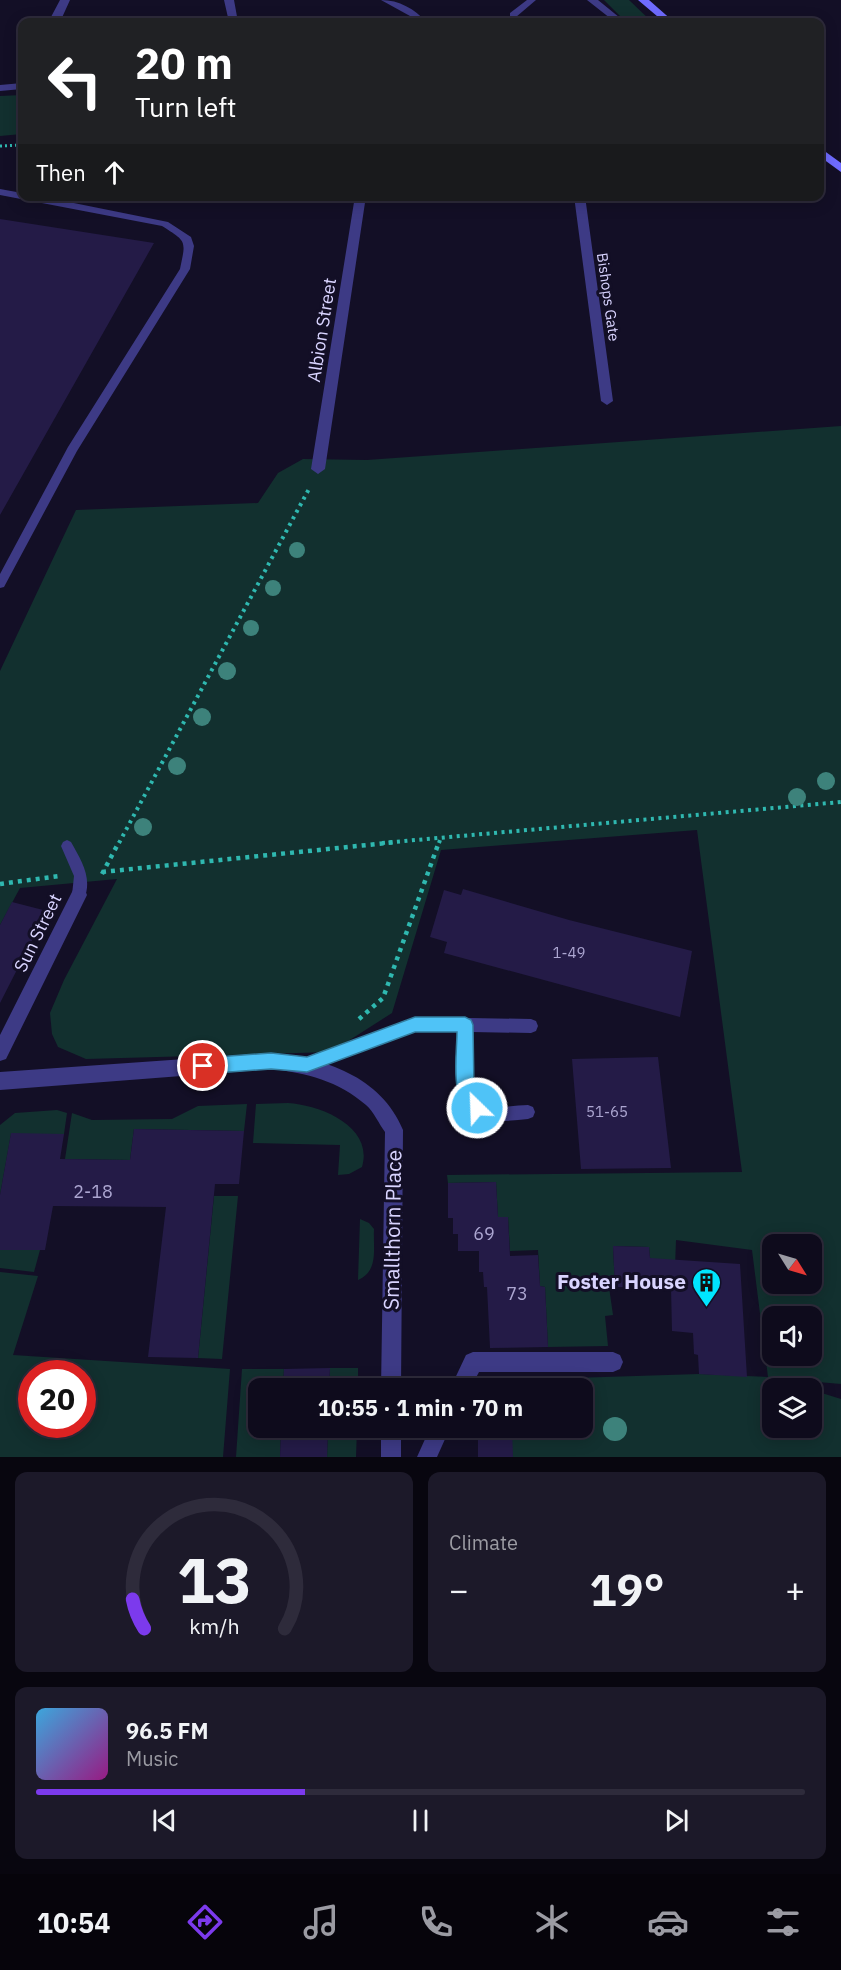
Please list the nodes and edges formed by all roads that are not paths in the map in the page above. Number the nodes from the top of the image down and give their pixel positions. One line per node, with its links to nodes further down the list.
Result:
1 (65, 0): 8 (street)
2 (229, 0): 9 (street)
3 (386, 0): 10 (street)
4 (532, 0): 7 (lane)
5 (592, 0): 11 (street)
6 (643, 0): 12 (street)
7 (513, 15)
8 (56, 18)
9 (233, 18)
10 (418, 18)
11 (615, 18)
12 (664, 18)
13 (18, 86): 14 (street)
14 (0, 88)
15 (824, 154): 16 (street)
16 (841, 169)
17 (0, 192): 18 (lane)
18 (18, 195)
19 (48, 201): 24 (lane)
20 (360, 201): 23 (street, Albion Street)
21 (580, 201): 22 (street, Bishops Gate)
22 (608, 401)
23 (318, 469)
24 (0, 584)
25 (67, 846): 26 (lane)
26 (78, 895): 29 (street, Sun Street)
27 (465, 1025): 28 (lane); 30 (lane); 32 (lane)
28 (531, 1026)
29 (0, 1053)
30 (307, 1065): 31 (street, Smallthorn Place); 34 (street, Smallthorn Place)
31 (0, 1080)
32 (528, 1112)
33 (613, 1362): 35 (street)
34 (391, 1378)
35 (465, 1378)
36 (391, 1438): 38 (street)
37 (436, 1438): 39 (street)
38 (390, 1457)
39 (427, 1457)

